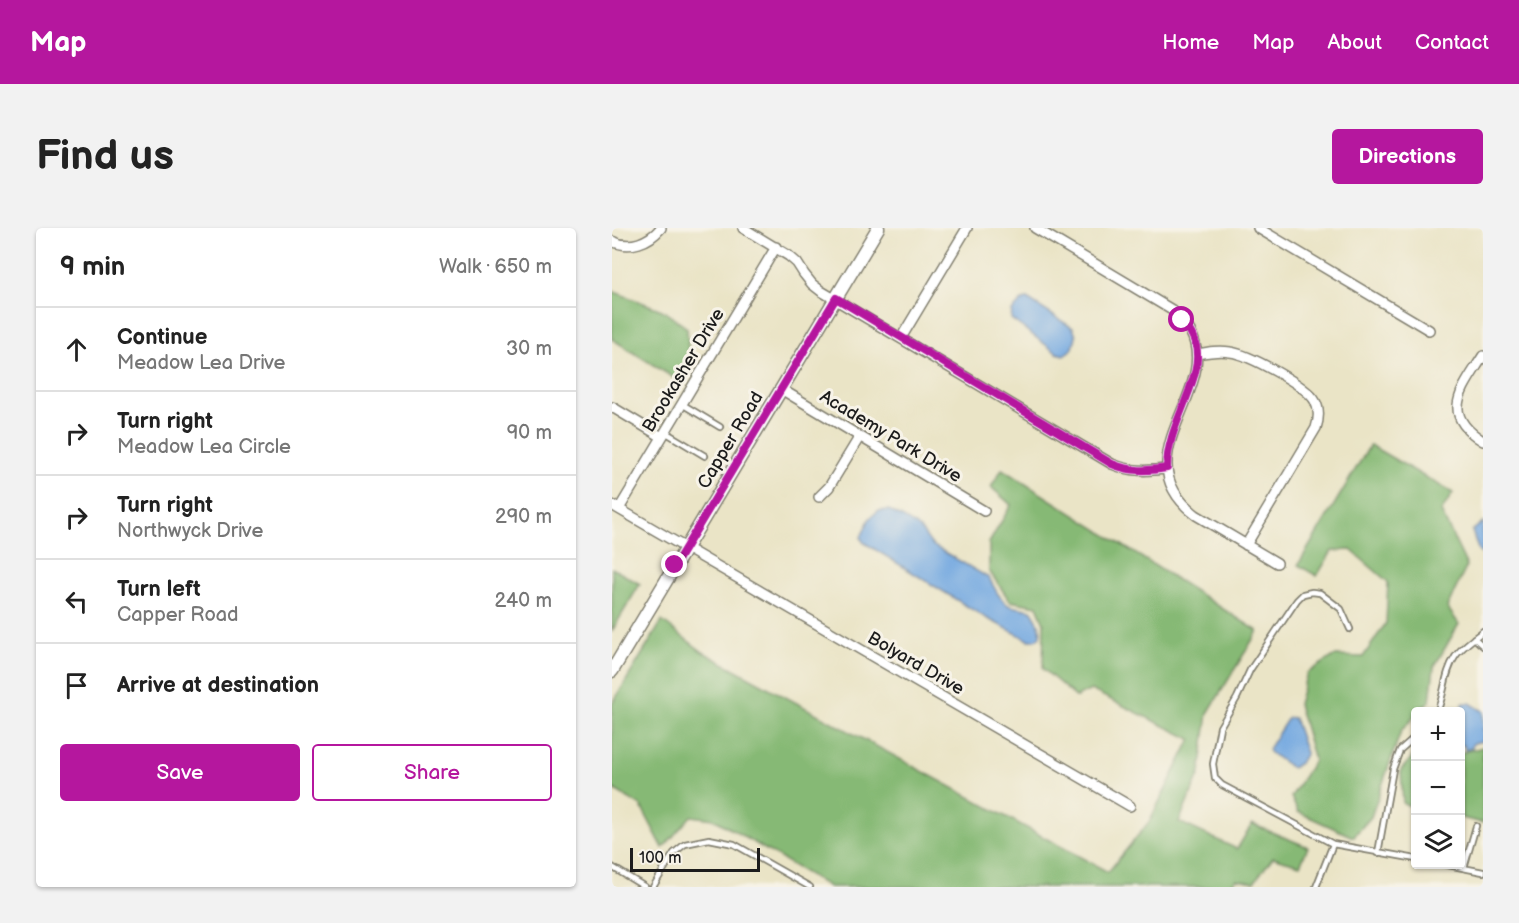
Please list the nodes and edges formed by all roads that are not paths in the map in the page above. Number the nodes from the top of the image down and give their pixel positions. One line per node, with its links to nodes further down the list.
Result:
1 (661, 228): 7 (street)
2 (743, 228): 8 (street)
3 (878, 228): 9 (street, Capper Road)
4 (967, 228): 11 (street)
5 (1035, 228): 12 (street)
6 (1258, 228): 10 (street)
7 (612, 242)
8 (776, 248): 9 (street); 15 (street, Brookasher Drive)
9 (836, 298): 11 (street); 14 (street, Capper Road)
10 (1429, 330)
11 (901, 338): 22 (street)
12 (1197, 354): 22 (street); 26 (street)
13 (1483, 356): 20 (street)
14 (781, 389): 19 (street, Academy Park Drive); 27 (street, Capper Road)
15 (682, 404): 17 (lane); 18 (street, Brookasher Drive)
16 (612, 407): 18 (street)
17 (720, 427)
18 (663, 434): 21 (lane); 24 (street, Brookasher Drive)
19 (860, 436): 23 (street); 25 (street, Academy Park Drive)
20 (1483, 441)
21 (705, 456)
22 (1167, 468): 26 (street)
23 (819, 497)
24 (616, 507): 27 (street, Bolyard Drive)
25 (984, 511)
26 (1246, 545): 28 (street)
27 (686, 548): 33 (street, Capper Road); 36 (street, Bolyard Drive)
28 (1277, 563)
29 (1350, 629): 38 (lane)
30 (1483, 631): 31 (lane)
31 (1474, 638): 32 (lane); 34 (lane)
32 (1483, 646)
33 (612, 671)
34 (1439, 707)
35 (1411, 741): 39 (lane)
36 (1130, 806)
37 (1476, 826): 41 (lane)
38 (1333, 844): 39 (lane); 48 (lane)
39 (1378, 853): 40 (lane)
40 (1411, 859)
41 (1465, 864)
42 (612, 867): 45 (lane)
43 (1465, 868): 44 (lane)
44 (1483, 872)
45 (645, 887)
46 (653, 887): 47 (lane)
47 (810, 887)
48 (1316, 887)

